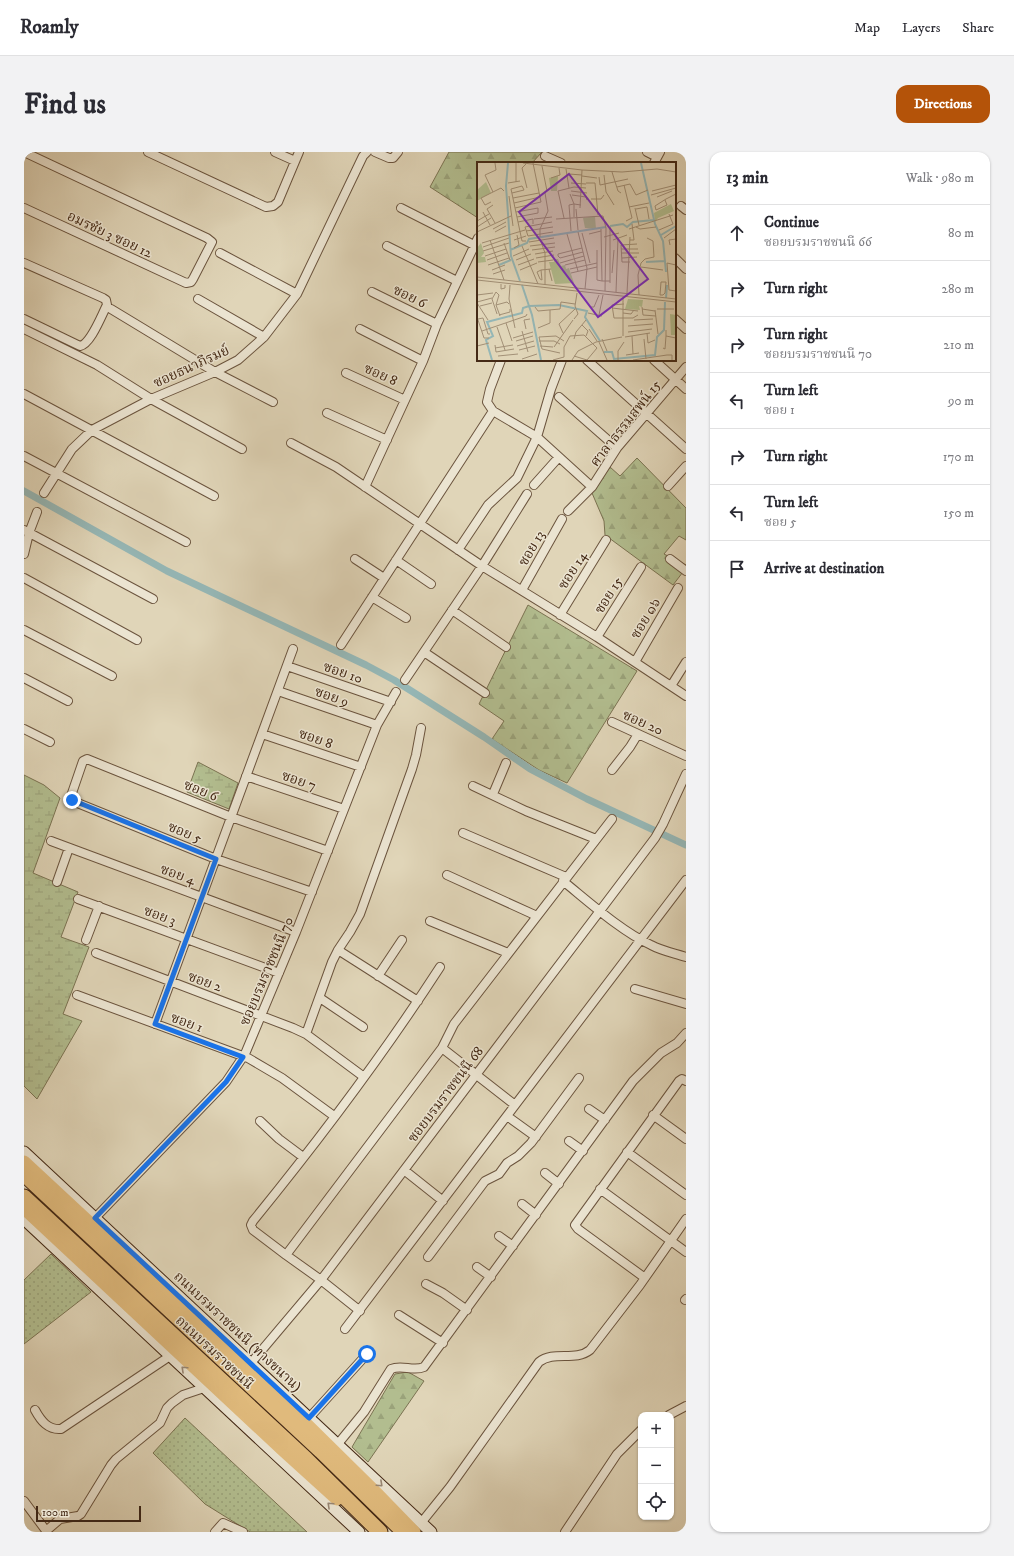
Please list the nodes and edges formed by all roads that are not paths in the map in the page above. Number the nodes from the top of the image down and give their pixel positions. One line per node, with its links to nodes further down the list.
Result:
1 (24, 152): 13 (street, อมรชัย 3 ซอย 12)
2 (148, 152): 11 (street)
3 (275, 152): 11 (street)
4 (300, 152): 11 (street)
5 (367, 152): 23 (street, ซอยธนาภิรมย์)
6 (398, 152): 8 (street)
7 (647, 152): 10 (street)
8 (377, 153)
9 (545, 156): 12 (street)
10 (657, 157)
11 (295, 161)
12 (559, 162)
13 (24, 208)
14 (401, 208): 15 (street)
15 (476, 241): 21 (street)
16 (387, 246): 21 (street)
17 (220, 253): 23 (street)
18 (676, 259): 20 (street)
19 (24, 263): 26 (street)
20 (686, 269)
21 (458, 281): 28 (street)
22 (372, 292): 28 (street, ซอย 6)
23 (297, 294): 32 (street, ซอยธนาภิรมย์)
24 (198, 299): 32 (street)
25 (111, 309): 39 (street)
26 (24, 319)
27 (676, 321): 31 (street)
28 (437, 324): 33 (street)
29 (24, 329): 45 (street)
30 (360, 329): 33 (street)
31 (686, 329)
32 (264, 337): 39 (street, ซอยธนาภิรมย์)
33 (423, 361): 46 (street)
34 (501, 361): 48 (street)
35 (562, 361): 52 (street)
36 (588, 361): 50 (street)
37 (655, 361): 41 (street)
38 (686, 367): 41 (street, ศาลาธรรมสพน์ 15)
39 (215, 372): 45 (street, ซอยธนาภิรมย์); 47 (street)
40 (346, 373): 46 (street, ซอย 8)
41 (676, 379): 42 (street); 50 (street, ศาลาธรรมสพน์ 15)
42 (686, 389)
43 (24, 394): 51 (street)
44 (559, 397): 55 (street)
45 (151, 399): 51 (street, ซอยธนาภิรมย์); 56 (street)
46 (405, 400): 53 (street)
47 (273, 402)
48 (493, 411): 52 (street); 72 (street)
49 (327, 413): 53 (street)
50 (647, 414): 55 (street, ศาลาธรรมสพน์ 15); 57 (street)
51 (92, 430): 61 (street, ซอยธนาภิรมย์); 68 (street)
52 (538, 436): 59 (street); 76 (street)
53 (386, 440): 64 (street)
54 (291, 443): 64 (street)
55 (617, 448): 65 (street, ศาลาธรรมสพน์ 15)
56 (242, 449)
57 (686, 449)
58 (24, 456): 61 (street)
59 (559, 457): 62 (street); 65 (street)
60 (686, 466): 63 (street)
61 (57, 474): 66 (street, ซอยธนาภิรมย์); 75 (street)
62 (534, 485)
63 (668, 486)
64 (365, 487): 72 (street)
65 (592, 488): 69 (street, ศาลาธรรมสพน์ 15)
66 (44, 493)
67 (527, 494): 81 (street)
68 (214, 496)
69 (568, 511)
70 (37, 512): 73 (street)
71 (562, 519): 88 (street, ซอย 13)
72 (420, 524): 76 (street); 80 (street)
73 (27, 531): 77 (street); 90 (street)
74 (606, 540): 92 (street, ซอย 14)
75 (186, 542)
76 (458, 550): 81 (street)
77 (24, 554)
78 (355, 559): 85 (street)
79 (670, 559): 83 (street)
80 (396, 560): 85 (street); 86 (street)
81 (482, 566): 88 (street); 91 (street)
82 (641, 567): 95 (street, ซอย 15)
83 (686, 571)
84 (24, 578): 96 (street)
85 (384, 578): 89 (street)
86 (431, 584)
87 (678, 588): 101 (street, ซอย ๑๖)
88 (522, 590): 92 (street)
89 (372, 596): 93 (street); 97 (street)
90 (154, 599)
91 (452, 610): 98 (street); 100 (street)
92 (560, 614): 95 (street)
93 (406, 618)
94 (24, 630): 104 (street)
95 (597, 637): 101 (street)
96 (137, 640)
97 (342, 645)
98 (506, 647)
99 (293, 649): 103 (street)
100 (424, 652): 106 (street); 110 (street)
101 (634, 662): 107 (street)
102 (686, 662): 107 (street)
103 (287, 666): 108 (street); 113 (street, ซอย 10)
104 (112, 676)
105 (24, 678): 112 (street)
106 (406, 680)
107 (671, 686): 111 (street)
108 (278, 691): 115 (street, ซอย 9); 118 (street)
109 (396, 692): 113 (street, ซอยบรมราชชนนี 70)
110 (485, 693)
111 (686, 696)
112 (68, 700)
113 (391, 702): 115 (street, ซอยบรมราชชนนี 70)
114 (612, 722): 119 (street, ซอย 20)
115 (377, 725): 123 (street, ซอยบรมราชชนนี 70)
116 (421, 728): 155 (street)
117 (24, 729): 120 (street)
118 (262, 734): 123 (street, ซอย 8); 126 (street)
119 (638, 734): 121 (street, ซอย 20); 124 (street)
120 (50, 742)
121 (686, 756)
122 (506, 763): 129 (street)
123 (361, 767): 130 (street, ซอยบรมราชชนนี 70)
124 (612, 770)
125 (686, 774): 147 (street, ซอยบรมราชชนนี 68)
126 (246, 776): 130 (street, ซอย 7); 131 (street)
127 (77, 779): 131 (street, ซอย 6); 138 (street, ซอย 5)
128 (474, 786): 129 (street)
129 (492, 794): 134 (street)
130 (344, 809): 137 (street, ซอยบรมราชชนนี 70)
131 (232, 817): 137 (street, ซอย 6); 138 (street)
132 (612, 819): 134 (street)
133 (462, 833): 140 (street)
134 (596, 839): 140 (street)
135 (51, 841): 136 (street, ซอย 4)
136 (69, 848): 142 (street); 144 (street, ซอย 4)
137 (328, 851): 143 (street, ซอยบรมราชชนนี 70)
138 (216, 859): 143 (street, ซอย 5); 144 (street)
139 (447, 875): 148 (street)
140 (565, 879): 147 (street); 148 (street)
141 (686, 880): 154 (street)
142 (57, 882)
143 (312, 892): 150 (street, ซอยบรมราชชนนี 70)
144 (202, 897): 150 (street, ซอย 4); 151 (street)
145 (78, 899): 146 (street, ซอย 3)
146 (99, 906): 151 (street, ซอย 3); 152 (street)
147 (600, 911): 154 (street); 175 (street, ซอยบรมราชชนนี 68)
148 (537, 916): 156 (street)
149 (430, 921): 156 (street)
150 (296, 932): 160 (street, ซอยบรมราชชนนี 70)
151 (186, 939): 160 (street, ซอย 3); 162 (street)
152 (86, 940)
153 (402, 940): 161 (street)
154 (641, 940): 158 (street); 179 (street)
155 (338, 950): 161 (street); 165 (street)
156 (508, 953): 173 (street)
157 (96, 954): 162 (street, ซอย 2)
158 (686, 957)
159 (440, 967): 166 (street)
160 (279, 973): 168 (street, ซอยบรมราชชนนี 70)
161 (378, 976): 166 (street)
162 (171, 982): 168 (street, ซอย 2); 169 (street)
163 (635, 989): 167 (street)
164 (77, 994): 169 (street, ซอย 1)
165 (320, 998): 170 (street); 172 (street)
166 (418, 1001): 176 (street)
167 (686, 1004)
168 (261, 1015): 172 (street, ซอย 2); 174 (street, ซอยบรมราชชนนี 70)
169 (155, 1024): 174 (street, ซอย 1)
170 (363, 1027)
171 (686, 1033): 184 (street)
172 (306, 1034): 176 (street, ซอย 2)
173 (442, 1048): 175 (street); 212 (street)
174 (243, 1057): 182 (street, ซอย 1); 205 (street, ซอยบรมราชชนนี 70)
175 (476, 1075): 179 (street); 194 (street, ซอยบรมราชชนนี 68)
176 (364, 1077): 182 (street)
177 (579, 1078): 186 (street)
178 (686, 1081): 181 (street)
179 (515, 1105): 183 (street)
180 (589, 1109): 184 (street)
181 (653, 1115): 187 (street); 191 (street)
182 (334, 1116): 192 (street)
183 (507, 1116): 186 (street); 201 (street)
184 (605, 1120): 189 (street)
185 (260, 1122): 192 (street)
186 (536, 1137): 213 (street)
187 (686, 1139)
188 (569, 1141): 189 (street)
189 (583, 1150): 197 (street)
190 (24, 1152): 205 (main road, ถนนบรมราชชนนี (ทางขนาน))
191 (627, 1152): 198 (street); 199 (street)
192 (303, 1157): 212 (street)
193 (24, 1162): 235 (main road)
194 (404, 1170): 201 (street); 217 (street, ซอยบรมราชชนนี 68)
195 (545, 1173): 197 (street)
196 (24, 1174): 242 (highway, ถนนบรมราชชนนี)
197 (559, 1184): 204 (street)
198 (600, 1189): 209 (street); 216 (street)
199 (686, 1195)
200 (24, 1197): 241 (highway, ถนนบรมราชชนนี)
201 (442, 1200): 220 (street)
202 (522, 1204): 204 (street)
203 (24, 1208): 240 (main road)
204 (536, 1215): 210 (street)
205 (95, 1218): 226 (main road, ถนนบรมราชชนนี (ทางขนาน))
206 (24, 1219): 225 (main road)
207 (686, 1219): 209 (street)
208 (499, 1236): 210 (street)
209 (670, 1241): 211 (street); 216 (street)
210 (513, 1246): 215 (street)
211 (686, 1252)
212 (286, 1255): 217 (street)
213 (428, 1257)
214 (477, 1267): 215 (street)
215 (491, 1277): 219 (street)
216 (645, 1278): 235 (street)
217 (321, 1280): 220 (street); 226 (street, ซอยบรมราชชนนี 68)
218 (426, 1284): 219 (street)
219 (467, 1310): 223 (street)
220 (360, 1311): 222 (street)
221 (399, 1315): 223 (street)
222 (345, 1329)
223 (443, 1343): 233 (street)
224 (367, 1354): 231 (street)
225 (170, 1356): 227 (main road, one-way to 225); 229 (street)
226 (251, 1363): 231 (main road, ถนนบรมราชชนนี (ทางขนาน))
227 (204, 1388): 236 (street); 239 (main road, one-way to 227)
228 (686, 1406): 230 (street)
229 (35, 1410)
230 (674, 1412)
231 (309, 1418): 233 (main road, ถนนบรมราชชนนี (ทางขนาน))
232 (638, 1433): 244 (street)
233 (337, 1445): 235 (main road, ถนนบรมราชชนนี (ทางขนาน), one-way to 235)
234 (24, 1502): 236 (street)
235 (418, 1527): 243 (main road, ถนนบรมราชชนนี (ทางขนาน))
236 (47, 1531)
237 (215, 1532): 238 (street)
238 (242, 1532)
239 (359, 1532)
240 (377, 1532)
241 (380, 1532)
242 (404, 1532)
243 (431, 1532)
244 (565, 1532)

